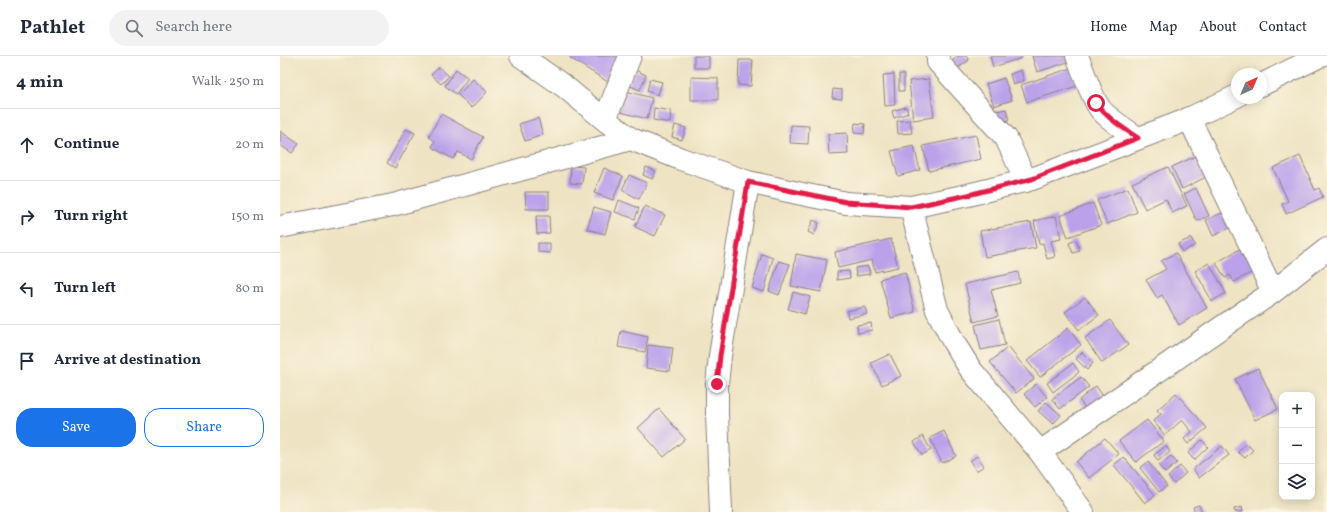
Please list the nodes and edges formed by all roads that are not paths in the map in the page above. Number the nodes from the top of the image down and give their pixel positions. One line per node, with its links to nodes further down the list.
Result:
1 (521, 56): 9 (street)
2 (630, 56): 9 (street)
3 (938, 56): 12 (street)
4 (1077, 56): 10 (street)
5 (1320, 56): 6 (street)
6 (1267, 82)
7 (1231, 99): 8 (street)
8 (1189, 118): 10 (street); 17 (street)
9 (605, 120): 11 (street)
10 (1138, 138): 12 (street)
11 (631, 139): 13 (street); 15 (street)
12 (1026, 181): 14 (street)
13 (748, 182): 14 (street); 19 (street)
14 (911, 207): 18 (street)
15 (280, 227)
16 (1327, 249): 17 (street)
17 (1272, 292): 18 (street)
18 (1040, 452): 20 (street)
19 (720, 512)
20 (1083, 512)

